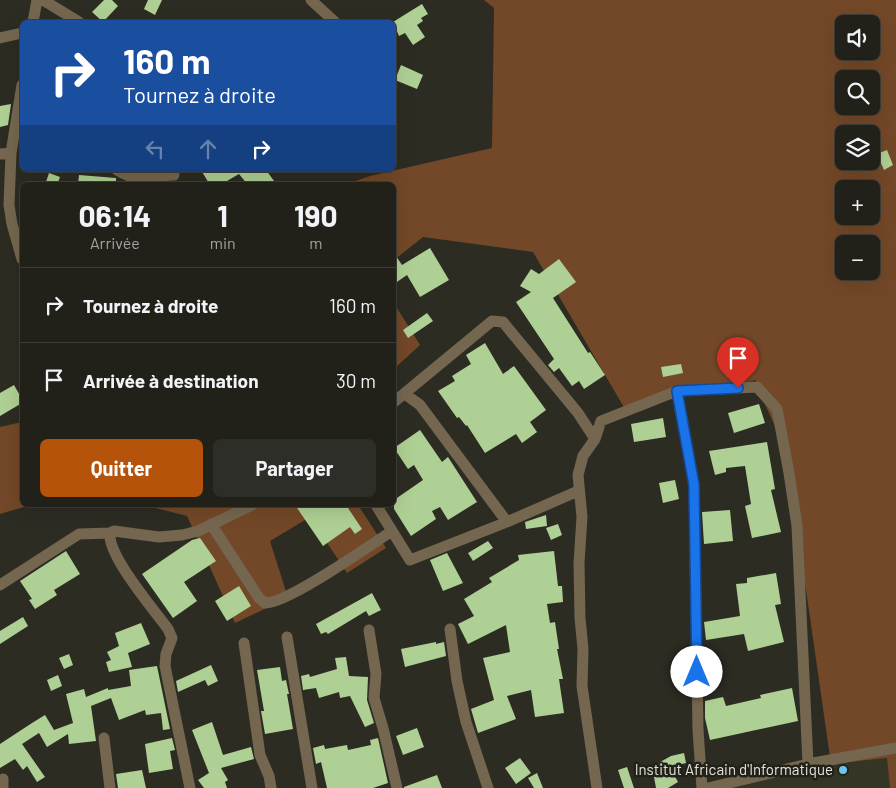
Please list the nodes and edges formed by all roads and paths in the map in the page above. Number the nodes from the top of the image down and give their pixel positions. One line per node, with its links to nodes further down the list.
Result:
1 (37, 0): 4 (street)
2 (43, 0): 5 (street)
3 (311, 0): 6 (street)
4 (33, 20)
5 (76, 20)
6 (333, 20)
7 (20, 33): 8 (street)
8 (0, 38)
9 (20, 114): 10 (street)
10 (18, 142): 11 (street)
11 (5, 154): 14 (street)
12 (122, 172): 13 (street)
13 (174, 177)
14 (20, 252)
15 (677, 391): 18 (street); 33 (street); 41 (street)
16 (405, 394): 17 (street); 18 (street); 22 (street)
17 (396, 401)
18 (595, 439): 19 (street)
19 (578, 491): 22 (street); 40 (street)
20 (248, 507): 23 (street)
21 (377, 507): 24 (street)
22 (506, 522): 24 (street)
23 (211, 524): 24 (street); 25 (street)
24 (392, 532)
25 (110, 533): 26 (street); 35 (street)
26 (0, 585)
27 (450, 629): 39 (street)
28 (369, 630): 38 (street)
29 (287, 637): 37 (street)
30 (244, 643): 36 (street)
31 (104, 738): 34 (street)
32 (896, 748): 33 (street)
33 (808, 764): 42 (street)
34 (110, 788)
35 (190, 788)
36 (271, 788)
37 (312, 788)
38 (397, 788)
39 (488, 788)
40 (598, 788)
41 (702, 788)
42 (708, 788)

